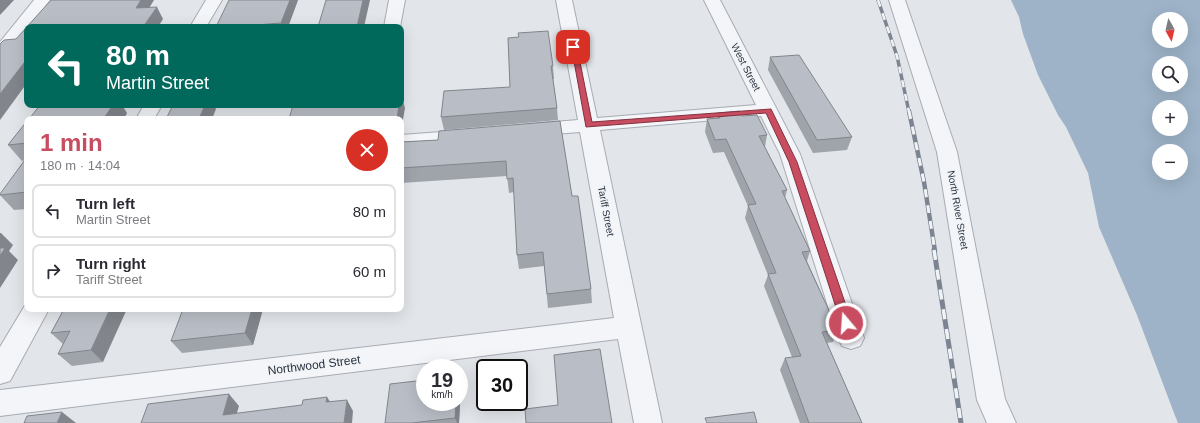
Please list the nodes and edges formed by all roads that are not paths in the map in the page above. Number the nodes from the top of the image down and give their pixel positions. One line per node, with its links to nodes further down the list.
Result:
1 (42, 0): 9 (street)
2 (214, 0): 7 (street)
3 (397, 0): 8 (street)
4 (564, 0): 11 (street, Tariff Street)
5 (712, 0): 10 (street, West Street)
6 (897, 0): 21 (street, North River Street)
7 (200, 24)
8 (393, 24)
9 (0, 53)
10 (768, 110): 11 (street); 17 (street, West Street)
11 (589, 125): 12 (street); 16 (street, Tariff Street)
12 (511, 132)
13 (487, 134): 14 (street)
14 (404, 141)
15 (34, 312): 18 (street)
16 (629, 327): 19 (street, Northwood Street); 20 (street, Tariff Street)
17 (851, 338)
18 (0, 372)
19 (0, 403)
20 (648, 423)
21 (1002, 423)

